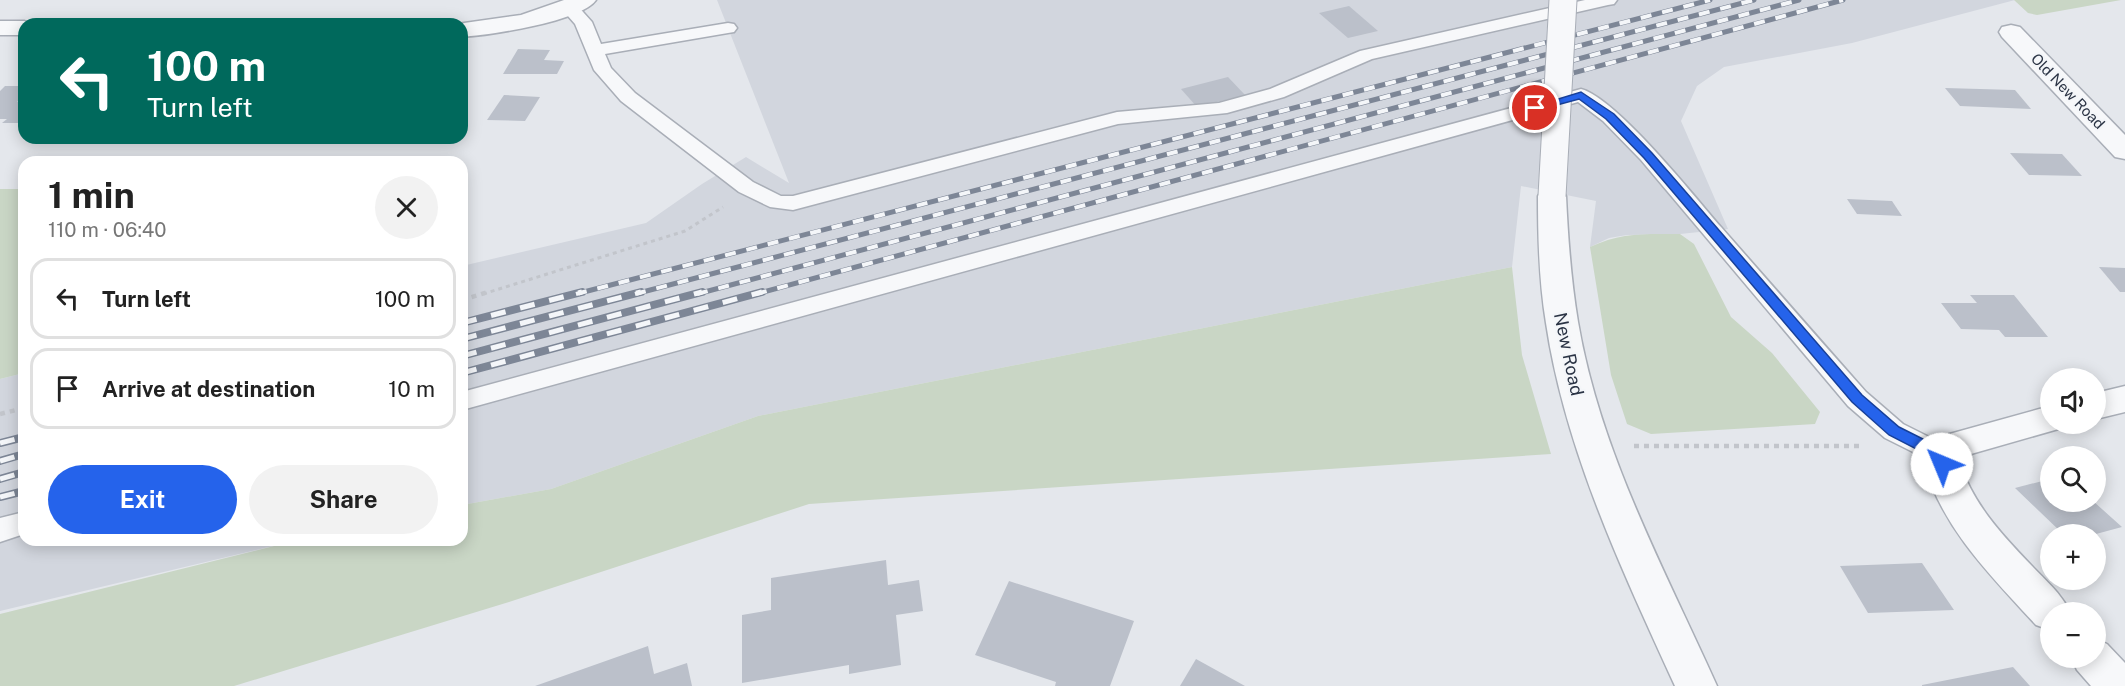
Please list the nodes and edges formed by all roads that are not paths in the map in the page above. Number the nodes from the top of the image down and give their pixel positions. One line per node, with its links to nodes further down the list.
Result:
1 (1563, 0): 20 (street, New Road, bridge)
2 (1608, 0): 9 (lane)
3 (576, 4): 7 (street); 9 (lane)
4 (0, 28): 5 (street)
5 (18, 28)
6 (728, 28): 9 (lane)
7 (468, 29)
8 (2010, 32): 10 (street, Old New Road)
9 (595, 50)
10 (2125, 151)
11 (468, 399): 15 (lane)
12 (2125, 399): 13 (street)
13 (2106, 404)
14 (2040, 422): 15 (street)
15 (1944, 456): 18 (street)
16 (18, 525): 17 (lane)
17 (0, 530)
18 (2041, 602)
19 (2102, 668): 21 (street)
20 (1696, 686)
21 (2119, 686)

